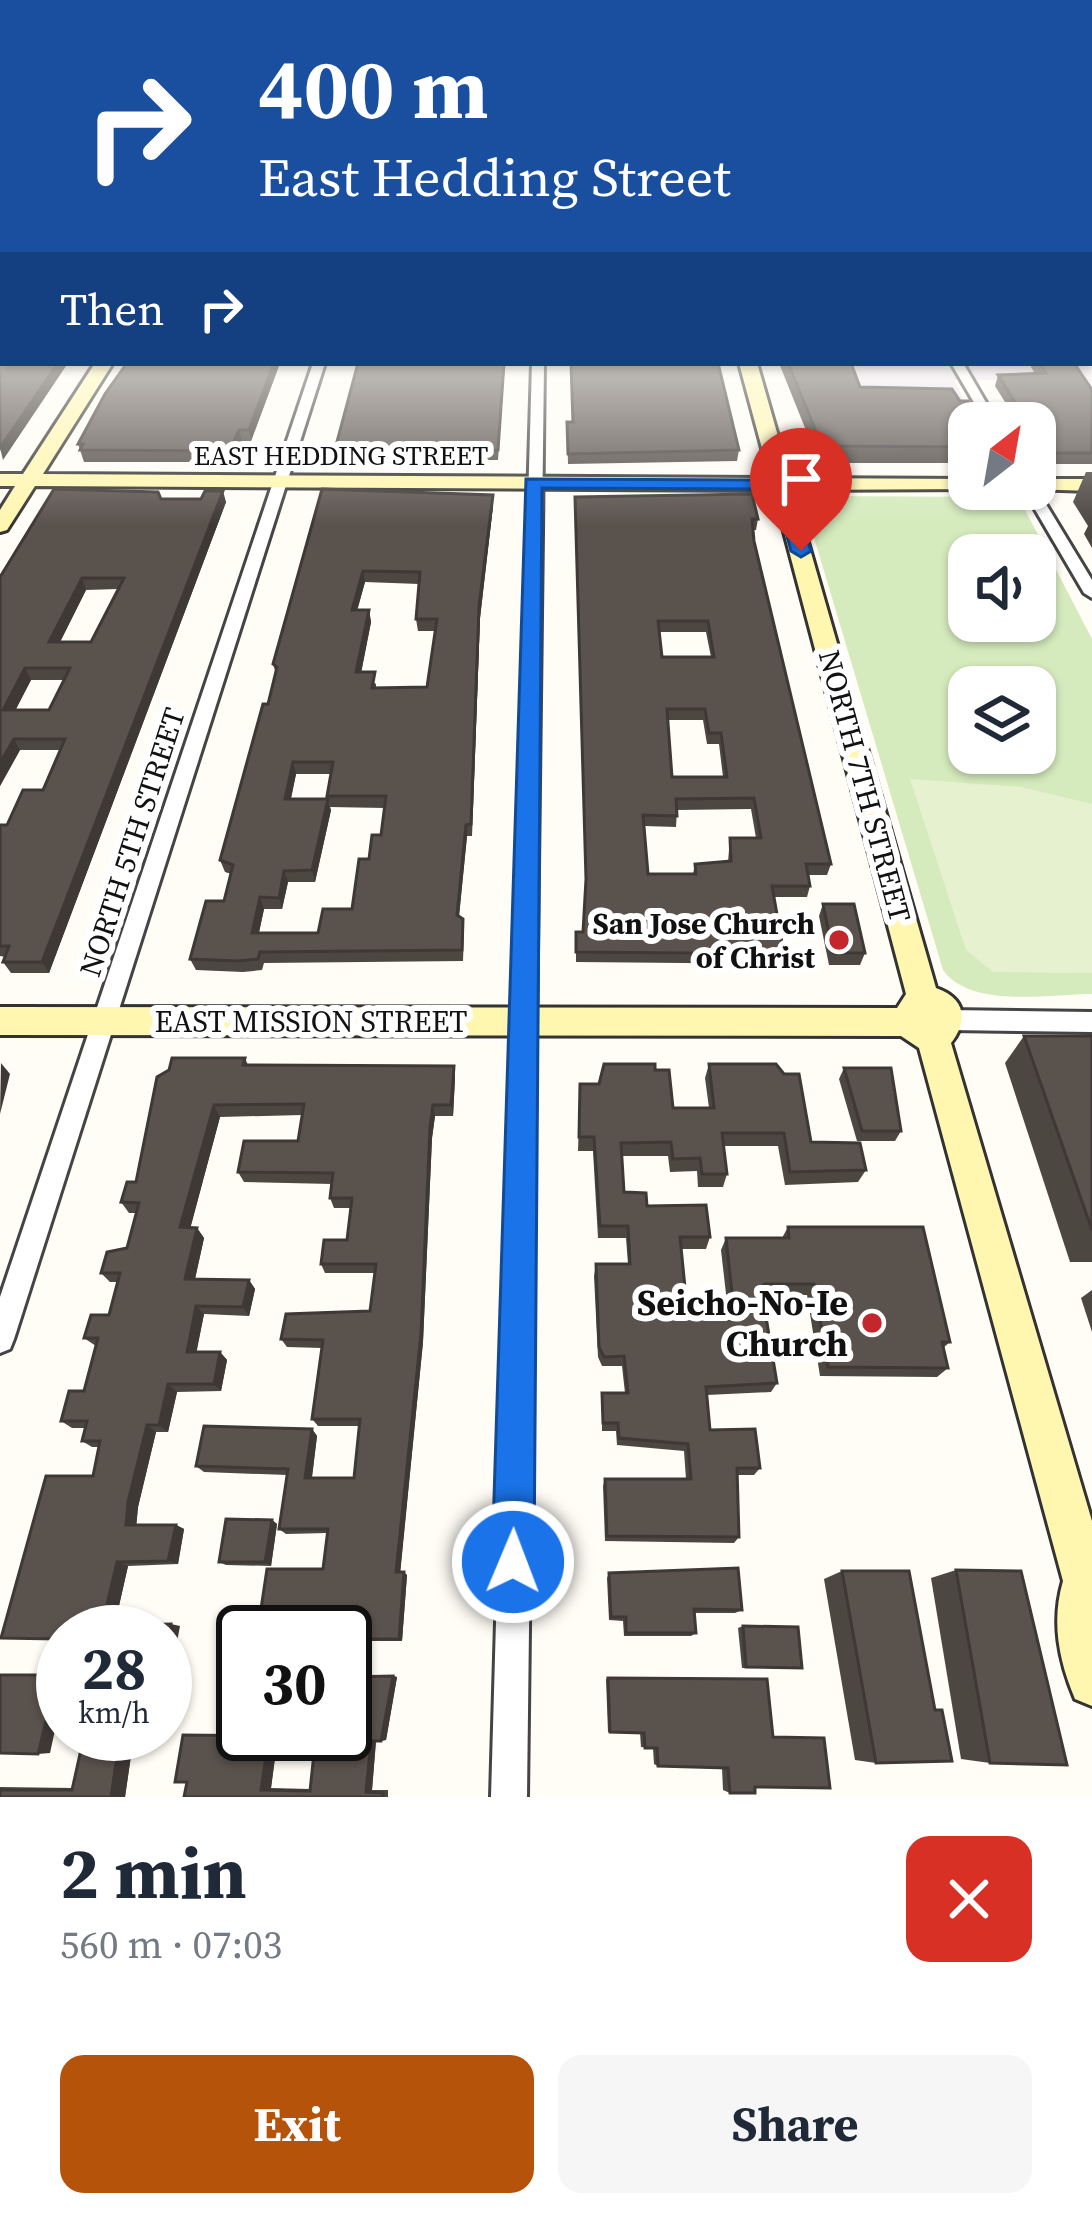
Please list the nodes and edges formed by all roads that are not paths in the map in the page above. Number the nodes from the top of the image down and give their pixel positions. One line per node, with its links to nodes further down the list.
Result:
1 (102, 366): 8 (street)
2 (319, 366): 9 (street, NORTH 5TH STREET)
3 (538, 366): 10 (street)
4 (749, 366): 11 (street, NORTH 7TH STREET)
5 (959, 366): 6 (street)
6 (980, 402)
7 (0, 480): 8 (street, EAST HEDDING STREET)
8 (28, 481): 9 (street, EAST HEDDING STREET); 16 (street)
9 (281, 482): 10 (street, EAST HEDDING STREET); 21 (street, NORTH 5TH STREET)
10 (533, 483): 11 (street, EAST HEDDING STREET); 20 (street)
11 (782, 484): 12 (street, EAST HEDDING STREET); 18 (street, NORTH 7TH STREET)
12 (948, 484)
13 (1092, 485): 14 (street)
14 (1056, 486)
15 (1046, 510): 17 (street)
16 (0, 526)
17 (1092, 593)
18 (929, 1019): 20 (street, EAST MISSION STREET); 22 (street, EAST MISSION STREET); 24 (street, NORTH 7TH STREET)
19 (0, 1021): 21 (street, EAST MISSION STREET)
20 (524, 1021): 21 (street, EAST MISSION STREET); 26 (street)
21 (105, 1022): 23 (street, NORTH 5TH STREET)
22 (1092, 1022)
23 (0, 1339)
24 (1088, 1594): 25 (street, NORTH 7TH STREET)
25 (1092, 1682)
26 (508, 1797)

